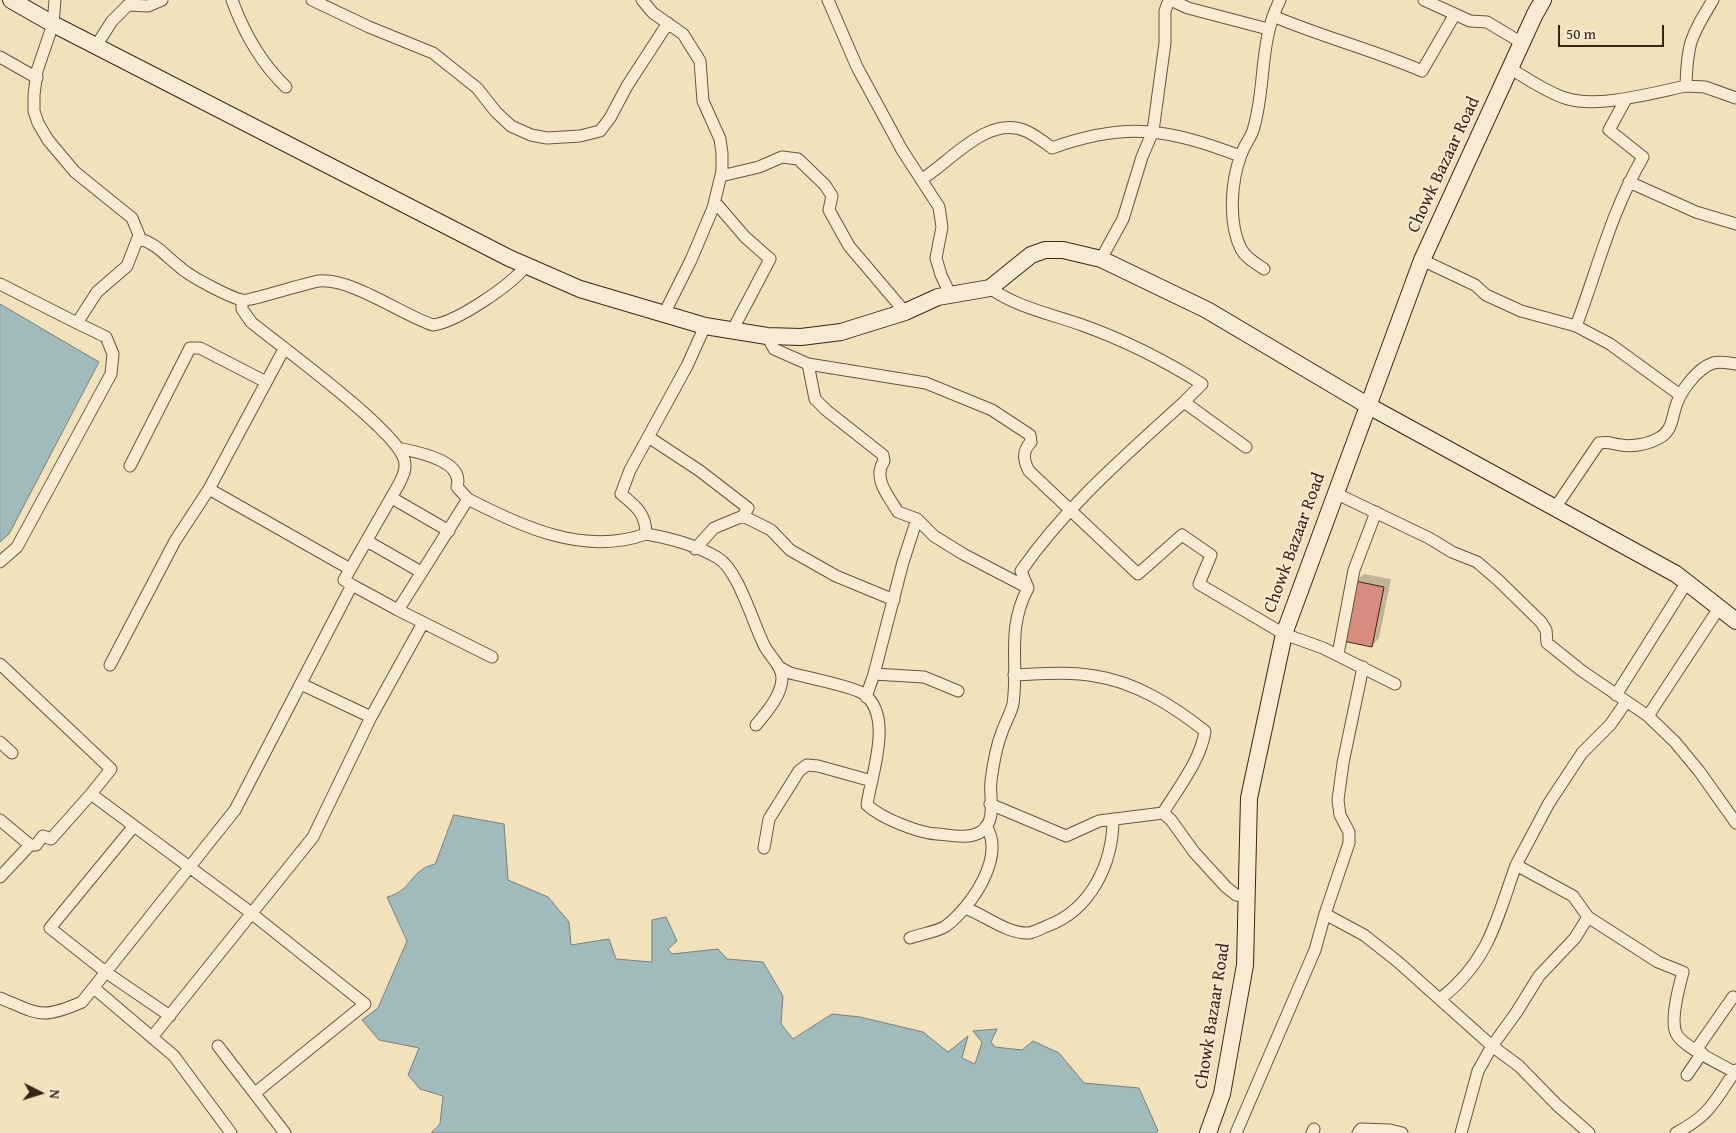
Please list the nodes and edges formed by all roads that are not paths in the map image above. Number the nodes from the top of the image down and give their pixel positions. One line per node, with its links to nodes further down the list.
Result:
1 (11, 0): 16 (street)
2 (55, 0): 16 (street)
3 (162, 0): 19 (street)
4 (232, 0): 24 (street)
5 (312, 0): 15 (street)
6 (642, 0): 15 (street)
7 (828, 0): 30 (street)
8 (1170, 0): 17 (street); 27 (street)
9 (1280, 0): 14 (street)
10 (1424, 0): 13 (street)
11 (1543, 0): 18 (street, Chowk Bazaar Road)
12 (1713, 0): 23 (street)
13 (1455, 14): 14 (street); 18 (street)
14 (1273, 16): 17 (street)
15 (668, 23): 29 (street)
16 (53, 24): 19 (street); 22 (street)
17 (1268, 29): 28 (street)
18 (1522, 43): 21 (street, Chowk Bazaar Road)
19 (96, 46): 37 (street)
20 (0, 57): 22 (street)
21 (1511, 69): 26 (street); 36 (street, Chowk Bazaar Road)
22 (37, 78): 34 (street)
23 (1686, 86): 25 (street); 26 (street)
24 (286, 87)
25 (1736, 98)
26 (1626, 99): 31 (street)
27 (1153, 131): 28 (street); 30 (street); 35 (street)
28 (1240, 156): 38 (street)
29 (721, 176): 32 (street); 43 (street)
30 (922, 179): 41 (street)
31 (1629, 182): 33 (street); 47 (street)
32 (715, 202): 44 (street); 48 (street)
33 (1736, 224)
34 (138, 238): 42 (street); 45 (street)
35 (1101, 259): 40 (street); 56 (street)
36 (1422, 260): 47 (street); 56 (street, Chowk Bazaar Road)
37 (526, 266): 42 (street); 44 (street)
38 (1264, 270)
39 (0, 284): 45 (street)
40 (990, 288): 41 (street); 55 (street)
41 (951, 296): 43 (street)
42 (242, 301): 50 (street)
43 (905, 312): 49 (street)
44 (664, 314): 46 (street)
45 (77, 322): 74 (street)
46 (705, 326): 48 (street); 57 (street)
47 (1576, 326): 54 (street)
48 (732, 331): 49 (street)
49 (767, 336): 51 (street)
50 (284, 349): 53 (street); 59 (street)
51 (808, 364): 66 (street); 69 (street)
52 (1736, 364): 54 (street)
53 (266, 382): 60 (street); 61 (street)
54 (1680, 395): 65 (street)
55 (1184, 402): 58 (street); 66 (street)
56 (1367, 404): 62 (street, Chowk Bazaar Road); 65 (street)
57 (650, 438): 68 (street); 71 (street)
58 (1246, 447)
59 (398, 448): 63 (street); 64 (street)
60 (130, 466)
61 (209, 489): 75 (street); 89 (street)
62 (1335, 493): 67 (street); 85 (street, Chowk Bazaar Road)
63 (392, 498): 70 (street); 72 (street)
64 (468, 499): 70 (street); 71 (street)
65 (1556, 508): 77 (street)
66 (1071, 509): 79 (street); 85 (street)
67 (1376, 512): 86 (street); 97 (street)
68 (743, 516): 73 (street); 80 (street)
69 (917, 520): 79 (street); 80 (street)
70 (449, 531): 76 (street)
71 (646, 534): 73 (street)
72 (367, 541): 75 (street); 76 (street)
73 (695, 549): 90 (street)
74 (0, 562)
75 (350, 569): 78 (street)
76 (421, 572): 82 (street)
77 (1687, 582): 81 (street); 97 (street)
78 (352, 585): 82 (street); 94 (street)
79 (1028, 588): 93 (street)
80 (894, 600): 92 (street)
81 (1719, 608): 83 (street); 100 (street)
82 (398, 610): 84 (street)
83 (1736, 621)
84 (423, 623): 87 (street); 101 (street)
85 (1284, 634): 86 (street); 119 (street, Chowk Bazaar Road)
86 (1338, 654): 91 (street)
87 (492, 658)
88 (0, 664): 106 (street)
89 (110, 665)
90 (779, 667): 98 (street); 102 (street)
91 (1363, 667): 95 (street); 122 (street)
92 (874, 674): 96 (street); 98 (street)
93 (1014, 675): 107 (street); 108 (street)
94 (301, 684): 101 (street); 117 (street)
95 (1395, 684)
96 (958, 691)
97 (1616, 695): 99 (street)
98 (866, 697): 105 (street)
99 (1626, 702): 100 (street); 116 (street)
100 (1648, 716): 111 (street)
101 (371, 718): 121 (street)
102 (756, 725)
103 (0, 742): 104 (street)
104 (12, 753)
105 (872, 781): 113 (street); 115 (street)
106 (91, 794): 112 (street); 114 (street)
107 (990, 804): 109 (street); 113 (street)
108 (1163, 814): 109 (street); 119 (street)
109 (1112, 819): 120 (street)
110 (0, 820): 114 (street)
111 (1736, 823)
112 (134, 826): 117 (street); 125 (street)
113 (986, 826): 120 (street)
114 (30, 845): 118 (street)
115 (764, 848)
116 (1516, 865): 123 (street); 129 (street)
117 (190, 868): 121 (street); 125 (street)
118 (0, 877)
119 (1247, 896): 140 (street, Chowk Bazaar Road)
120 (965, 908): 124 (street)
121 (251, 913): 130 (street); 137 (street)
122 (1325, 914): 129 (street); 141 (street)
123 (1588, 917): 133 (street); 134 (street)
124 (910, 938)
125 (107, 973): 126 (street); 130 (street)
126 (94, 988): 128 (street); 131 (street)
127 (1733, 997): 134 (street)
128 (0, 998)
129 (1440, 999): 133 (street)
130 (170, 1016): 131 (street)
131 (152, 1036): 138 (street)
132 (218, 1046): 137 (street)
133 (1492, 1046): 144 (street); 145 (street)
134 (1699, 1052): 135 (street); 136 (street)
135 (1735, 1071): 146 (street)
136 (1687, 1075)
137 (255, 1093): 139 (street)
138 (231, 1133)
139 (285, 1133)
140 (1208, 1133)
141 (1236, 1133)
142 (1358, 1133): 143 (street)
143 (1402, 1133)
144 (1461, 1133)
145 (1589, 1133)
146 (1676, 1133)

